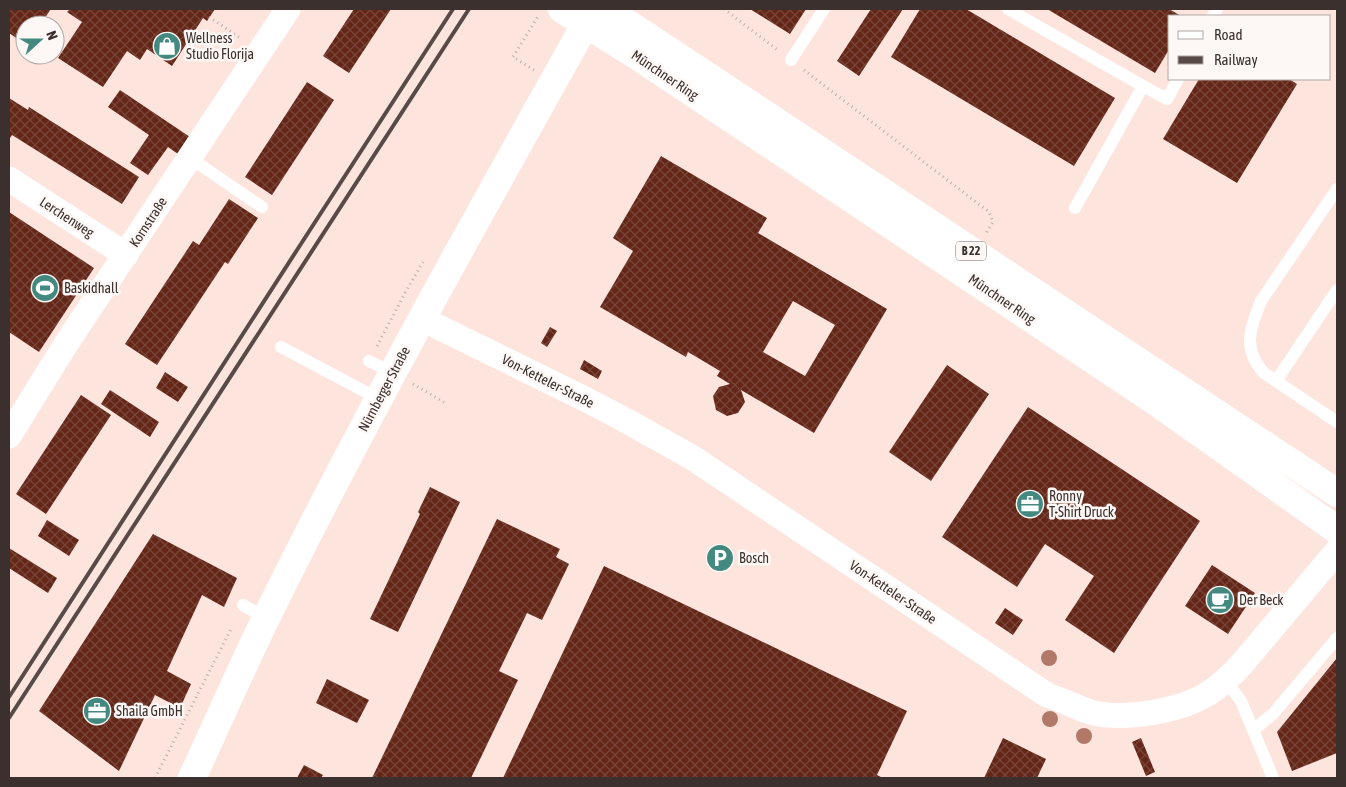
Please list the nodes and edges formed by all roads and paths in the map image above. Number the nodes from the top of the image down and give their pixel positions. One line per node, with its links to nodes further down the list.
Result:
1 (288, 9): 10 (street, Kornstraße)
2 (562, 9): 32 (main road, Münchner Ring / B 22)
3 (594, 9): 23 (main road, Nürnberger Straße)
4 (606, 9): 20 (main road, Münchner Ring / B 22)
5 (724, 9): 11 (path)
6 (824, 9): 11 (lane)
7 (1008, 9): 14 (lane)
8 (209, 17): 10 (path)
9 (536, 20): 12 (path)
10 (260, 52): 15 (street, Kornstraße)
11 (791, 60): 20 (path)
12 (535, 70)
13 (1177, 80): 14 (lane)
14 (1143, 86): 19 (lane)
15 (190, 158): 18 (lane); 21 (street, Kornstraße)
16 (9, 179): 21 (street, Lerchenweg)
17 (1337, 189): 26 (lane)
18 (262, 207)
19 (1075, 208)
20 (974, 253): 31 (main road, Münchner Ring / B 22)
21 (126, 255): 30 (street, Kornstraße)
22 (1337, 290): 26 (lane)
23 (422, 319): 25 (main road, Nürnberger Straße); 35 (street, Von-Ketteler-Straße)
24 (281, 347): 27 (lane)
25 (381, 367): 27 (main road, Nürnberger Straße); 28 (path)
26 (1276, 381): 29 (lane)
27 (379, 399): 37 (main road, Nürnberger Straße)
28 (447, 404)
29 (1337, 422)
30 (9, 436)
31 (1337, 492)
32 (1337, 530)
33 (1337, 551): 35 (street, Von-Ketteler-Straße)
34 (1337, 638): 36 (lane)
35 (1226, 681): 36 (lane)
36 (1253, 730): 38 (lane)
37 (192, 778)
38 (1273, 778)

